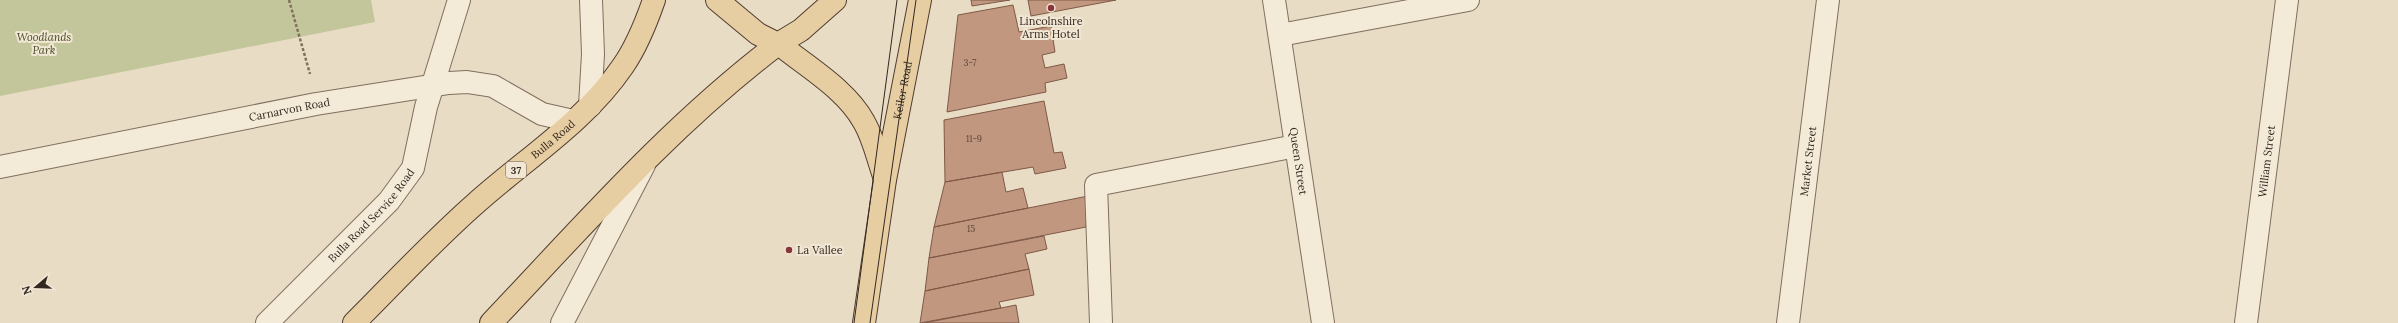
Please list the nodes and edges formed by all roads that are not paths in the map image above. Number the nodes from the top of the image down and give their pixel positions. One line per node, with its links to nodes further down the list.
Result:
1 (459, 0): 13 (street, Bulla Road Service Road)
2 (591, 0): 14 (street)
3 (654, 0): 14 (main road, Bulla Road / 37)
4 (717, 0): 12 (main road, Keilor Road)
5 (835, 0): 12 (main road)
6 (920, 0): 19 (main road, Keilor Road)
7 (1274, 0): 11 (street, Queen Street)
8 (1468, 0): 11 (street)
9 (1828, 0): 27 (street, Market Street)
10 (2287, 0): 28 (street, William Street)
11 (1280, 35): 16 (street, Queen Street)
12 (778, 44): 17 (main road); 19 (main road, Keilor Road)
13 (433, 85): 15 (street, Carnarvon Road); 18 (street, Carnarvon Road); 20 (street, Bulla Road Service Road)
14 (590, 106): 15 (main road, Bulla Road / 37)
15 (573, 121): 21 (main road, Bulla Road / 37)
16 (1296, 146): 25 (street); 26 (street, Queen Street)
17 (649, 156): 22 (main road); 23 (street)
18 (0, 167)
19 (885, 180): 24 (main road, Keilor Road)
20 (267, 323)
21 (354, 323)
22 (491, 323)
23 (562, 323)
24 (864, 323)
25 (1101, 323)
26 (1323, 323)
27 (1788, 323)
28 (2246, 323)

